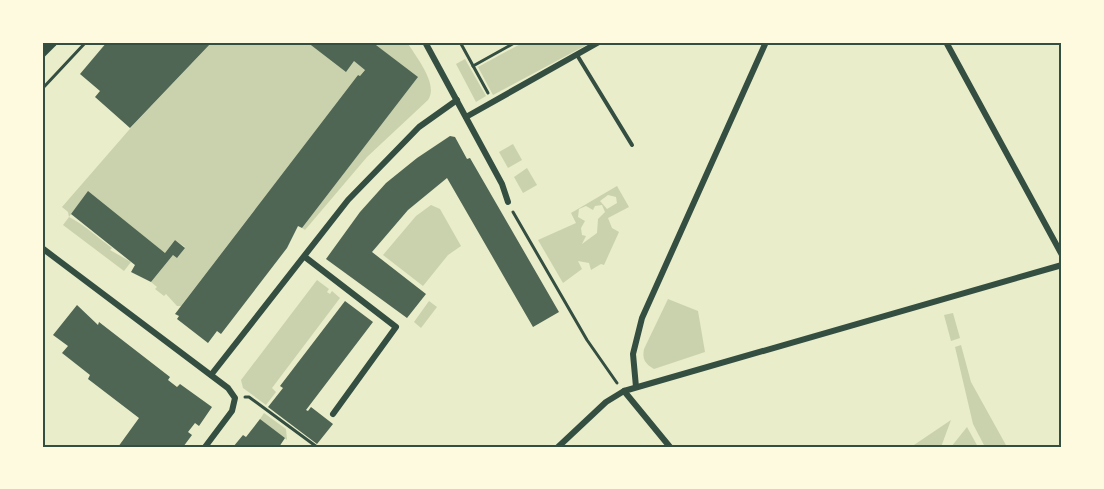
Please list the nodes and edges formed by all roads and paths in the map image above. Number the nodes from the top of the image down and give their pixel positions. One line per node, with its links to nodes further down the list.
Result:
1 (53, 42): 9 (street)
2 (86, 42): 12 (path)
3 (425, 42): 13 (street)
4 (460, 42): 11 (path)
5 (516, 42): 11 (path)
6 (599, 42): 10 (street)
7 (766, 42): 23 (street)
8 (946, 42): 19 (street)
9 (42, 53)
10 (577, 54): 14 (street); 16 (lane)
11 (473, 66): 14 (path)
12 (42, 89)
13 (457, 100): 15 (street); 20 (street)
14 (493, 102): 15 (street)
15 (466, 117): 17 (street)
16 (632, 145)
17 (508, 202): 24 (path)
18 (42, 248): 22 (street)
19 (1062, 255)
20 (305, 257): 22 (street); 26 (street)
21 (1062, 266): 23 (street)
22 (211, 375): 25 (street)
23 (636, 387): 24 (street)
24 (624, 391): 29 (street); 30 (street)
25 (235, 398): 27 (street); 28 (path)
26 (333, 414)
27 (205, 447)
28 (317, 447)
29 (558, 447)
30 (670, 447)

